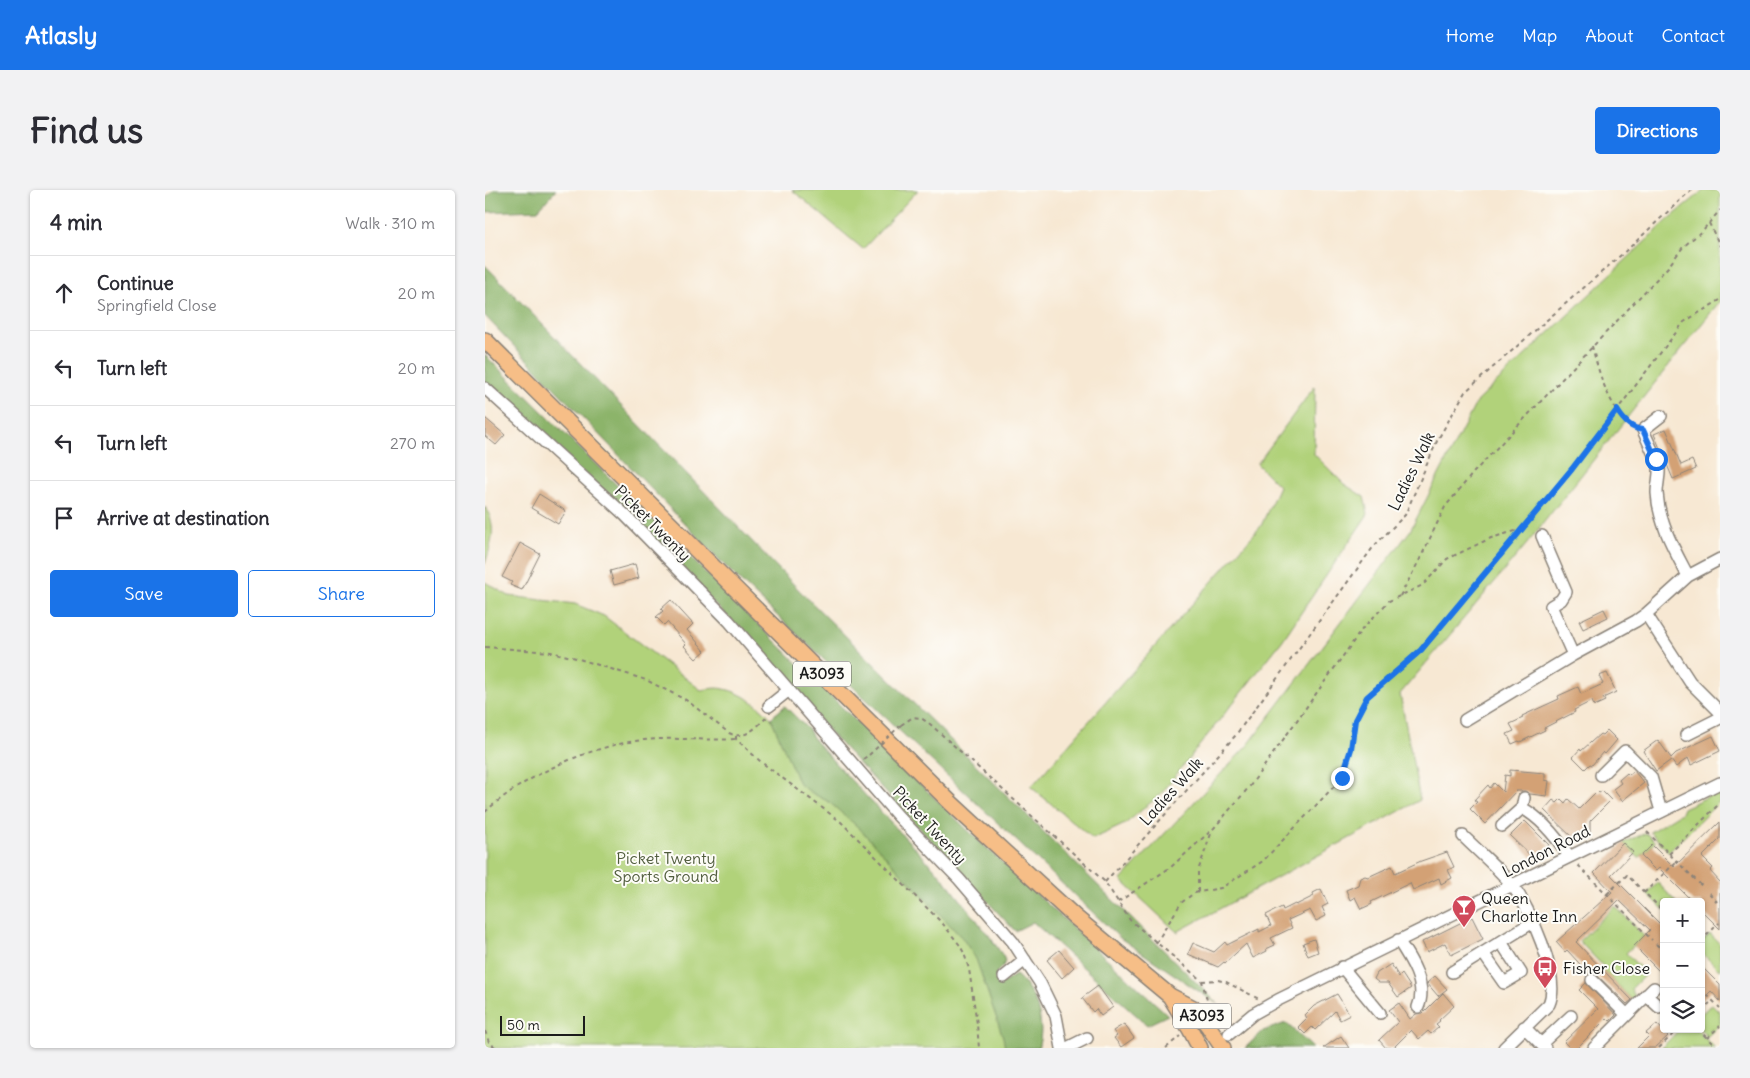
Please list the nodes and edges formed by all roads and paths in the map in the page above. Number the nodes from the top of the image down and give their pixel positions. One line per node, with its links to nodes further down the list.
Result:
1 (1691, 190): 40 (path, Ladies Walk)
2 (1720, 210): 3 (path)
3 (1709, 223): 4 (path); 7 (path)
4 (1720, 246)
5 (1720, 300): 9 (path)
6 (485, 340): 66 (main road, A3093)
7 (1592, 346): 9 (path); 16 (path)
8 (485, 388): 20 (street, Picket Twenty)
9 (1617, 410): 11 (path); 12 (path)
10 (1661, 416): 11 (street)
11 (1643, 430): 15 (street)
12 (1522, 529): 16 (path); 43 (path)
13 (1542, 536): 19 (street)
14 (1720, 559): 15 (street)
15 (1688, 576): 17 (street)
16 (1399, 596): 35 (path)
17 (1646, 614): 19 (street); 22 (street)
18 (485, 647): 26 (path)
19 (1573, 655): 24 (street)
20 (789, 690): 21 (street); 60 (street, Picket Twenty)
21 (769, 706)
22 (1720, 712)
23 (1720, 718): 25 (street)
24 (1465, 720)
25 (1686, 735)
26 (736, 739): 32 (path); 86 (path)
27 (869, 755): 40 (path, bridge)
28 (1601, 775): 31 (street)
29 (1720, 783): 31 (street, London Road)
30 (1720, 803): 37 (path)
31 (1661, 811): 33 (street, London Road)
32 (485, 812)
33 (1639, 823): 37 (path); 38 (street, London Road)
34 (1502, 826): 38 (street)
35 (1213, 829): 43 (path); 47 (path)
36 (1463, 836): 41 (street)
37 (1669, 854): 39 (path)
38 (1569, 856): 41 (street, London Road); 46 (path)
39 (1677, 861): 42 (path); 44 (path)
40 (1105, 882): 47 (path)
41 (1513, 886): 50 (street); 53 (street, London Road)
42 (1704, 888)
43 (1198, 893): 56 (path)
44 (1645, 893): 46 (path); 49 (path)
45 (1709, 893): 48 (path)
46 (1607, 894): 54 (path)
47 (1118, 902): 56 (path)
48 (1720, 905)
49 (1660, 908)
50 (1533, 922): 55 (street); 77 (street)
51 (1719, 923): 52 (path)
52 (1705, 937)
53 (1398, 940): 61 (street, London Road); 69 (street)
54 (1652, 940)
55 (1501, 942): 59 (street); 59 (street)
56 (1156, 943): 67 (path)
57 (1656, 944): 58 (path)
58 (1660, 948)
59 (1483, 953): 62 (street)
60 (1025, 960): 63 (street); 87 (street, Picket Twenty)
61 (1342, 967): 73 (street); 81 (street, London Road)
62 (1453, 972)
63 (1004, 977)
64 (1592, 980): 74 (street)
65 (1705, 993): 68 (path)
66 (1170, 996): 89 (main road, A3093); 90 (main road, A3093)
67 (1261, 1000)
68 (1713, 1000): 71 (path); 72 (path)
69 (1418, 1007)
70 (1659, 1007): 74 (street)
71 (1705, 1007)
72 (1720, 1008)
73 (1380, 1013)
74 (1627, 1015): 92 (street)
75 (1571, 1016): 84 (street)
76 (1720, 1026): 83 (path)
77 (1524, 1027): 84 (street); 91 (street)
78 (485, 1031): 85 (path)
79 (1675, 1033): 93 (path)
80 (1702, 1033): 83 (path)
81 (1229, 1034)
82 (1087, 1038): 88 (street)
83 (1707, 1039): 94 (path)
84 (1543, 1046)
85 (496, 1048)
86 (979, 1048)
87 (1062, 1048)
88 (1067, 1048)
89 (1201, 1048)
90 (1223, 1048)
91 (1504, 1048)
92 (1594, 1048)
93 (1659, 1048)
94 (1717, 1048)

